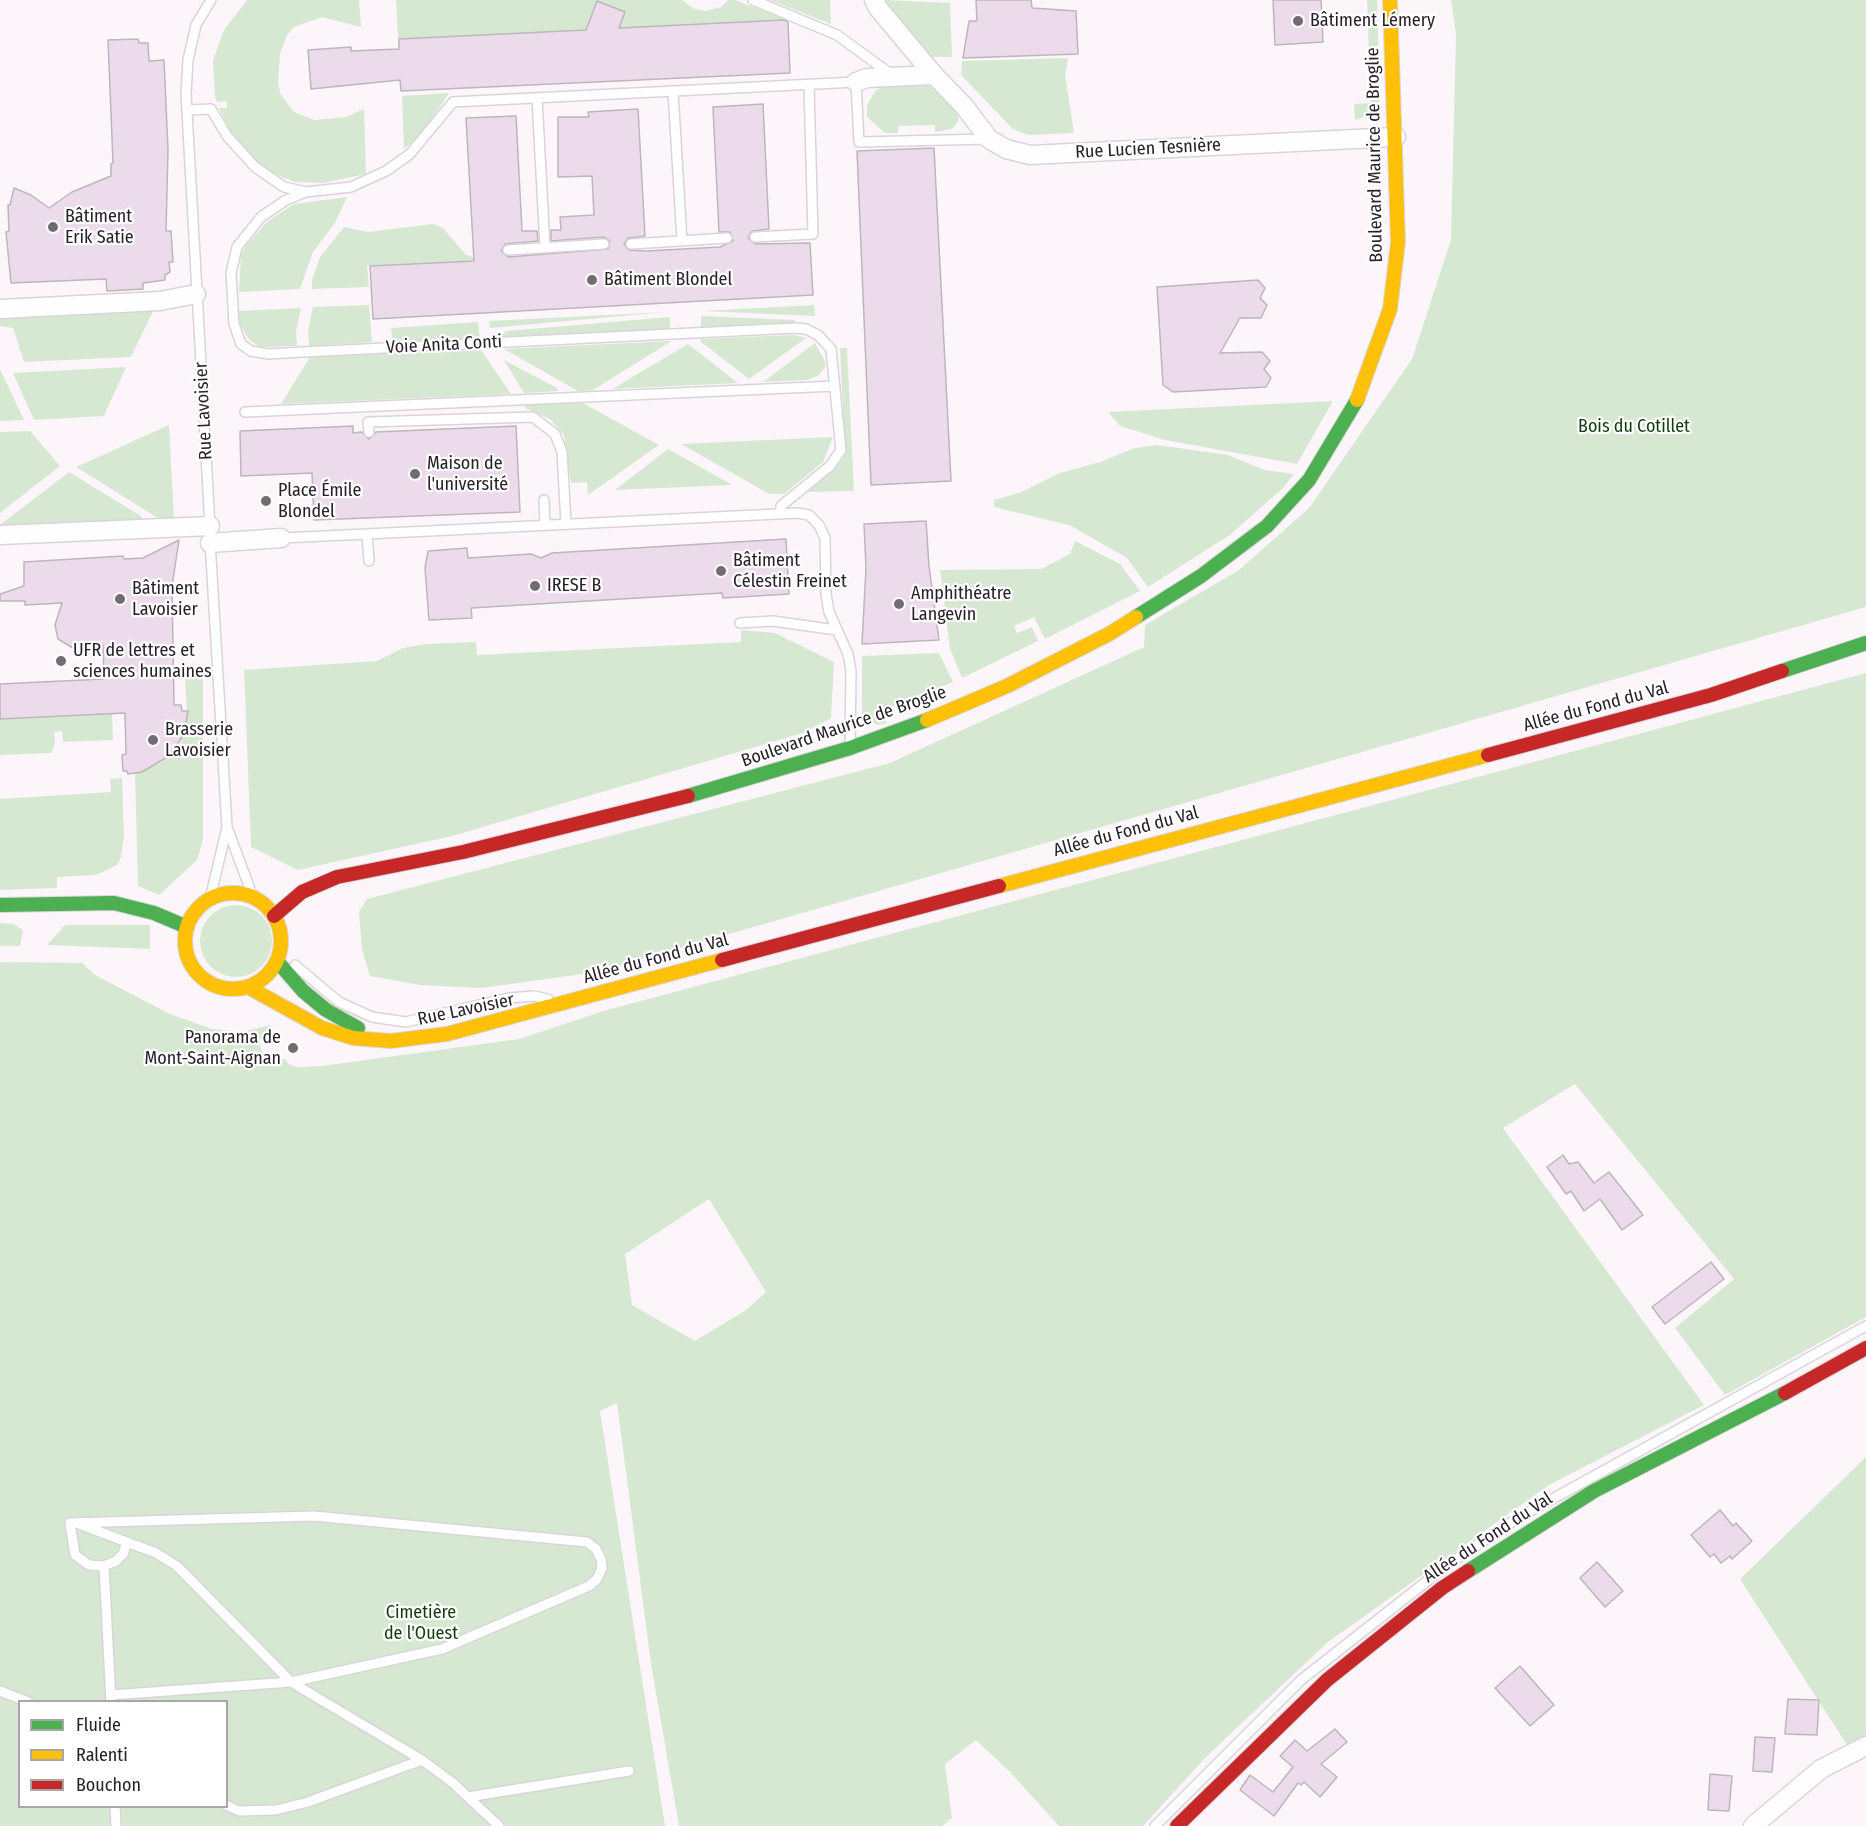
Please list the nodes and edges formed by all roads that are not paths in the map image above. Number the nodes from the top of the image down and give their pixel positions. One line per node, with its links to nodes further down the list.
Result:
1 (211, 0): 11 (lane, Rue Lavoisier)
2 (753, 0): 6 (lane)
3 (874, 0): 5 (street)
4 (1390, 0): 12 (street, Boulevard Maurice de Broglie)
5 (934, 75): 6 (street); 13 (street)
6 (894, 77): 7 (street)
7 (856, 82): 8 (lane, Voie Anita Conti); 13 (lane)
8 (809, 85): 9 (lane, Voie Anita Conti); 15 (lane)
9 (673, 91): 10 (lane, Voie Anita Conti); 17 (lane)
10 (537, 98): 14 (lane, Voie Anita Conti); 20 (lane)
11 (187, 110): 14 (lane, Voie Anita Conti); 22 (lane, Rue Lavoisier)
12 (1396, 137): 13 (street, Rue Lucien Tesnière); 41 (street, Boulevard Maurice de Broglie)
13 (989, 140)
14 (306, 192): 24 (lane, Voie Anita Conti)
15 (755, 237)
16 (728, 238): 17 (lane)
17 (682, 241): 19 (lane)
18 (604, 244): 20 (lane)
19 (631, 244)
20 (545, 247): 21 (lane)
21 (508, 250)
22 (196, 294): 23 (street); 31 (lane, Rue Lavoisier)
23 (0, 309)
24 (836, 386): 25 (lane); 28 (lane)
25 (245, 412)
26 (369, 432): 29 (lane)
27 (544, 500): 30 (lane)
28 (781, 514): 29 (lane); 37 (lane)
29 (566, 524): 30 (lane)
30 (546, 525): 32 (lane)
31 (210, 534): 33 (street); 34 (street); 42 (lane, Rue Lavoisier)
32 (367, 534): 34 (lane); 35 (lane)
33 (0, 535)
34 (281, 538)
35 (369, 561)
36 (740, 623): 37 (lane)
37 (836, 630): 41 (lane)
38 (1866, 643): 39 (street, Allée du Fond du Val)
39 (1834, 654): 40 (lane); 50 (street, Allée du Fond du Val)
40 (1866, 655)
41 (850, 748): 46 (street, Boulevard Maurice de Broglie)
42 (227, 827): 43 (lane, Rue Lavoisier); 44 (lane, Rue Lavoisier)
43 (253, 897): 44 (street); 46 (street)
44 (210, 899): 47 (street)
45 (0, 905): 47 (street)
46 (274, 916): 48 (street)
47 (187, 927): 49 (street)
48 (279, 956): 49 (street); 50 (lane, Rue Lavoisier); 51 (street, Allée du Fond du Val)
49 (248, 987): 51 (street, Allée du Fond du Val)
50 (566, 1002): 51 (street, Allée du Fond du Val)
51 (391, 1041)
52 (1866, 1326): 69 (lane)
53 (1866, 1348): 70 (street, Allée du Fond du Val)
54 (70, 1523): 55 (lane); 56 (lane); 57 (lane)
55 (127, 1543): 56 (lane); 57 (lane)
56 (104, 1566): 59 (lane)
57 (291, 1682): 59 (lane); 62 (lane)
58 (0, 1691): 60 (lane)
59 (111, 1698)
60 (25, 1700)
61 (1866, 1746): 71 (street)
62 (422, 1760): 64 (lane); 65 (lane)
63 (629, 1771): 64 (lane)
64 (468, 1797): 68 (lane)
65 (228, 1806)
66 (115, 1808): 67 (lane)
67 (116, 1826)
68 (499, 1826)
69 (1155, 1826)
70 (1177, 1826)
71 (1753, 1826)

